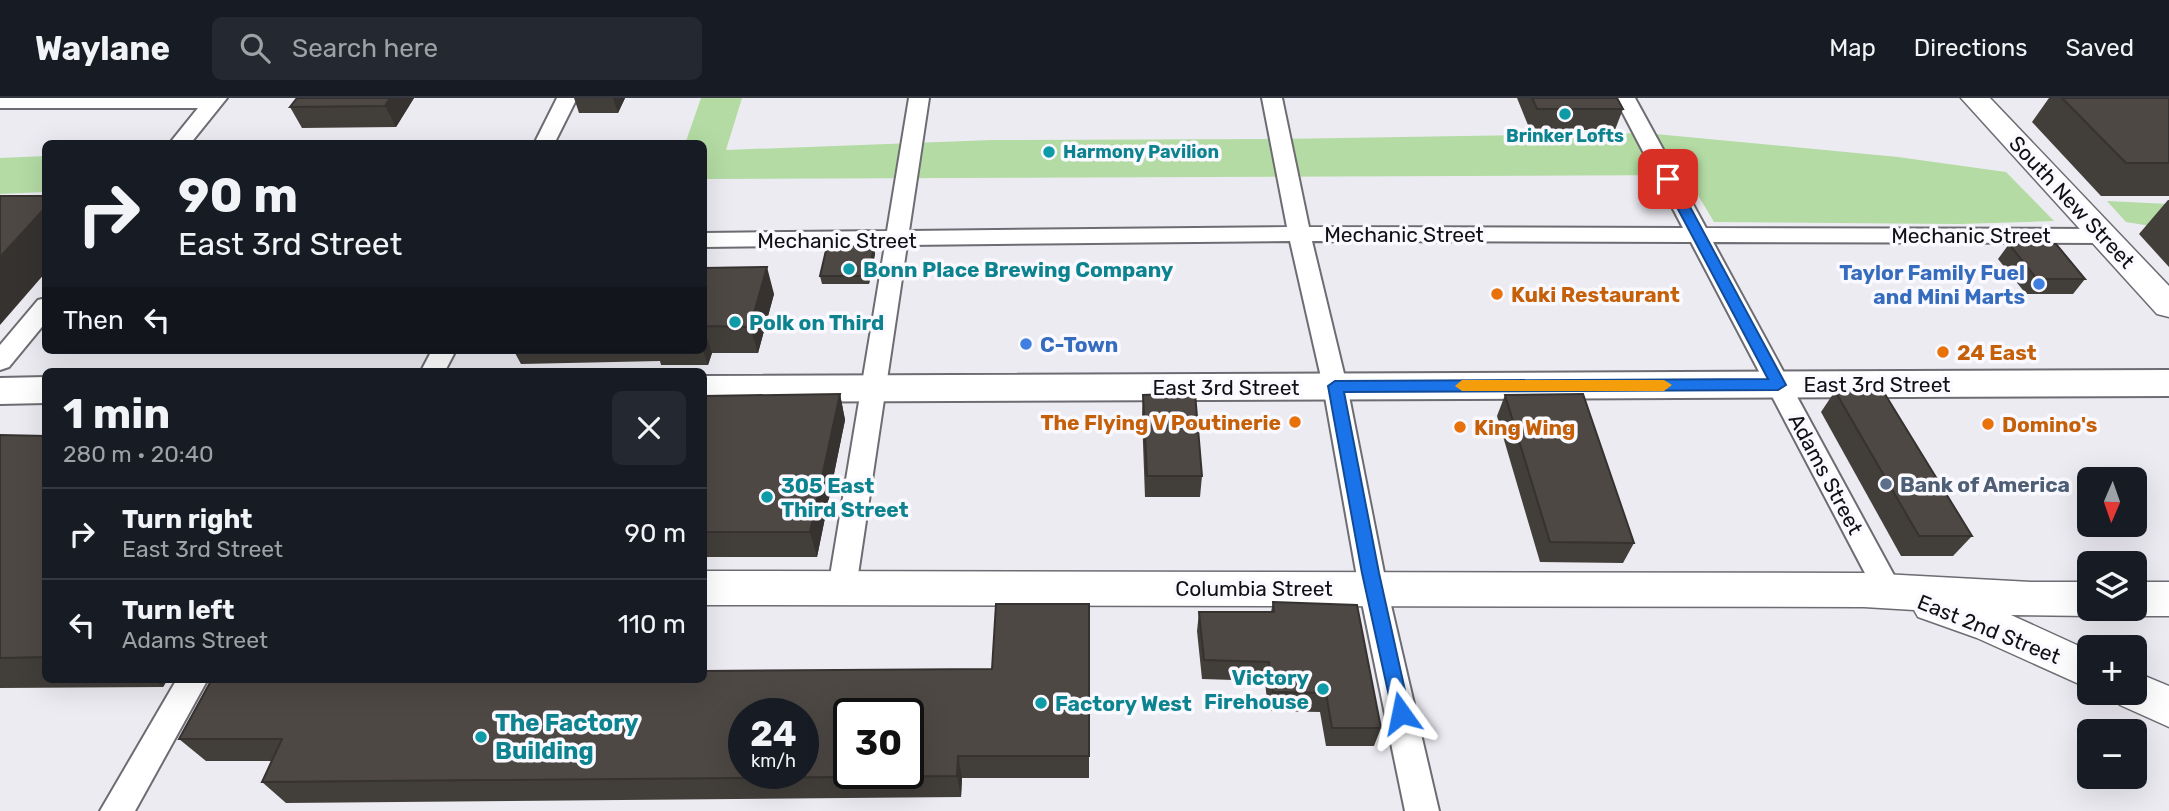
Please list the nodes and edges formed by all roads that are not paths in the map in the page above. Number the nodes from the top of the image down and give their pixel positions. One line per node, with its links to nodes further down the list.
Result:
1 (567, 98): 9 (street)
2 (919, 98): 14 (street)
3 (1272, 98): 10 (street)
4 (1625, 98): 11 (street, Adams Street)
5 (1975, 98): 12 (street, South New Street)
6 (215, 100): 7 (street); 8 (street)
7 (0, 102)
8 (182, 140)
9 (546, 140)
10 (1299, 234): 11 (street, Mechanic Street); 14 (street, Mechanic Street); 20 (street)
11 (1698, 235): 12 (street, Mechanic Street); 19 (street, Adams Street)
12 (2104, 236): 15 (street, South New Street)
13 (707, 240): 14 (street, Mechanic Street)
14 (897, 240): 21 (street)
15 (2169, 306)
16 (42, 311): 17 (street)
17 (0, 362)
18 (2169, 383): 19 (highway, East 3rd Street)
19 (1778, 385): 20 (highway, East 3rd Street); 28 (street, Adams Street)
20 (1335, 386): 21 (highway, East 3rd Street); 27 (street)
21 (875, 388): 22 (highway, East 3rd Street); 25 (street)
22 (707, 389)
23 (42, 390): 24 (highway)
24 (0, 391)
25 (842, 587): 26 (street, Columbia Street); 27 (street, Columbia Street)
26 (707, 588)
27 (1373, 588): 28 (street, Columbia Street); 37 (street)
28 (1888, 590): 29 (street, Columbia Street); 32 (street, East 2nd Street)
29 (2077, 599)
30 (2147, 599): 31 (street)
31 (2169, 599)
32 (2077, 665)
33 (191, 683): 36 (street)
34 (2147, 697): 35 (street)
35 (2169, 707)
36 (117, 811)
37 (1422, 811)

